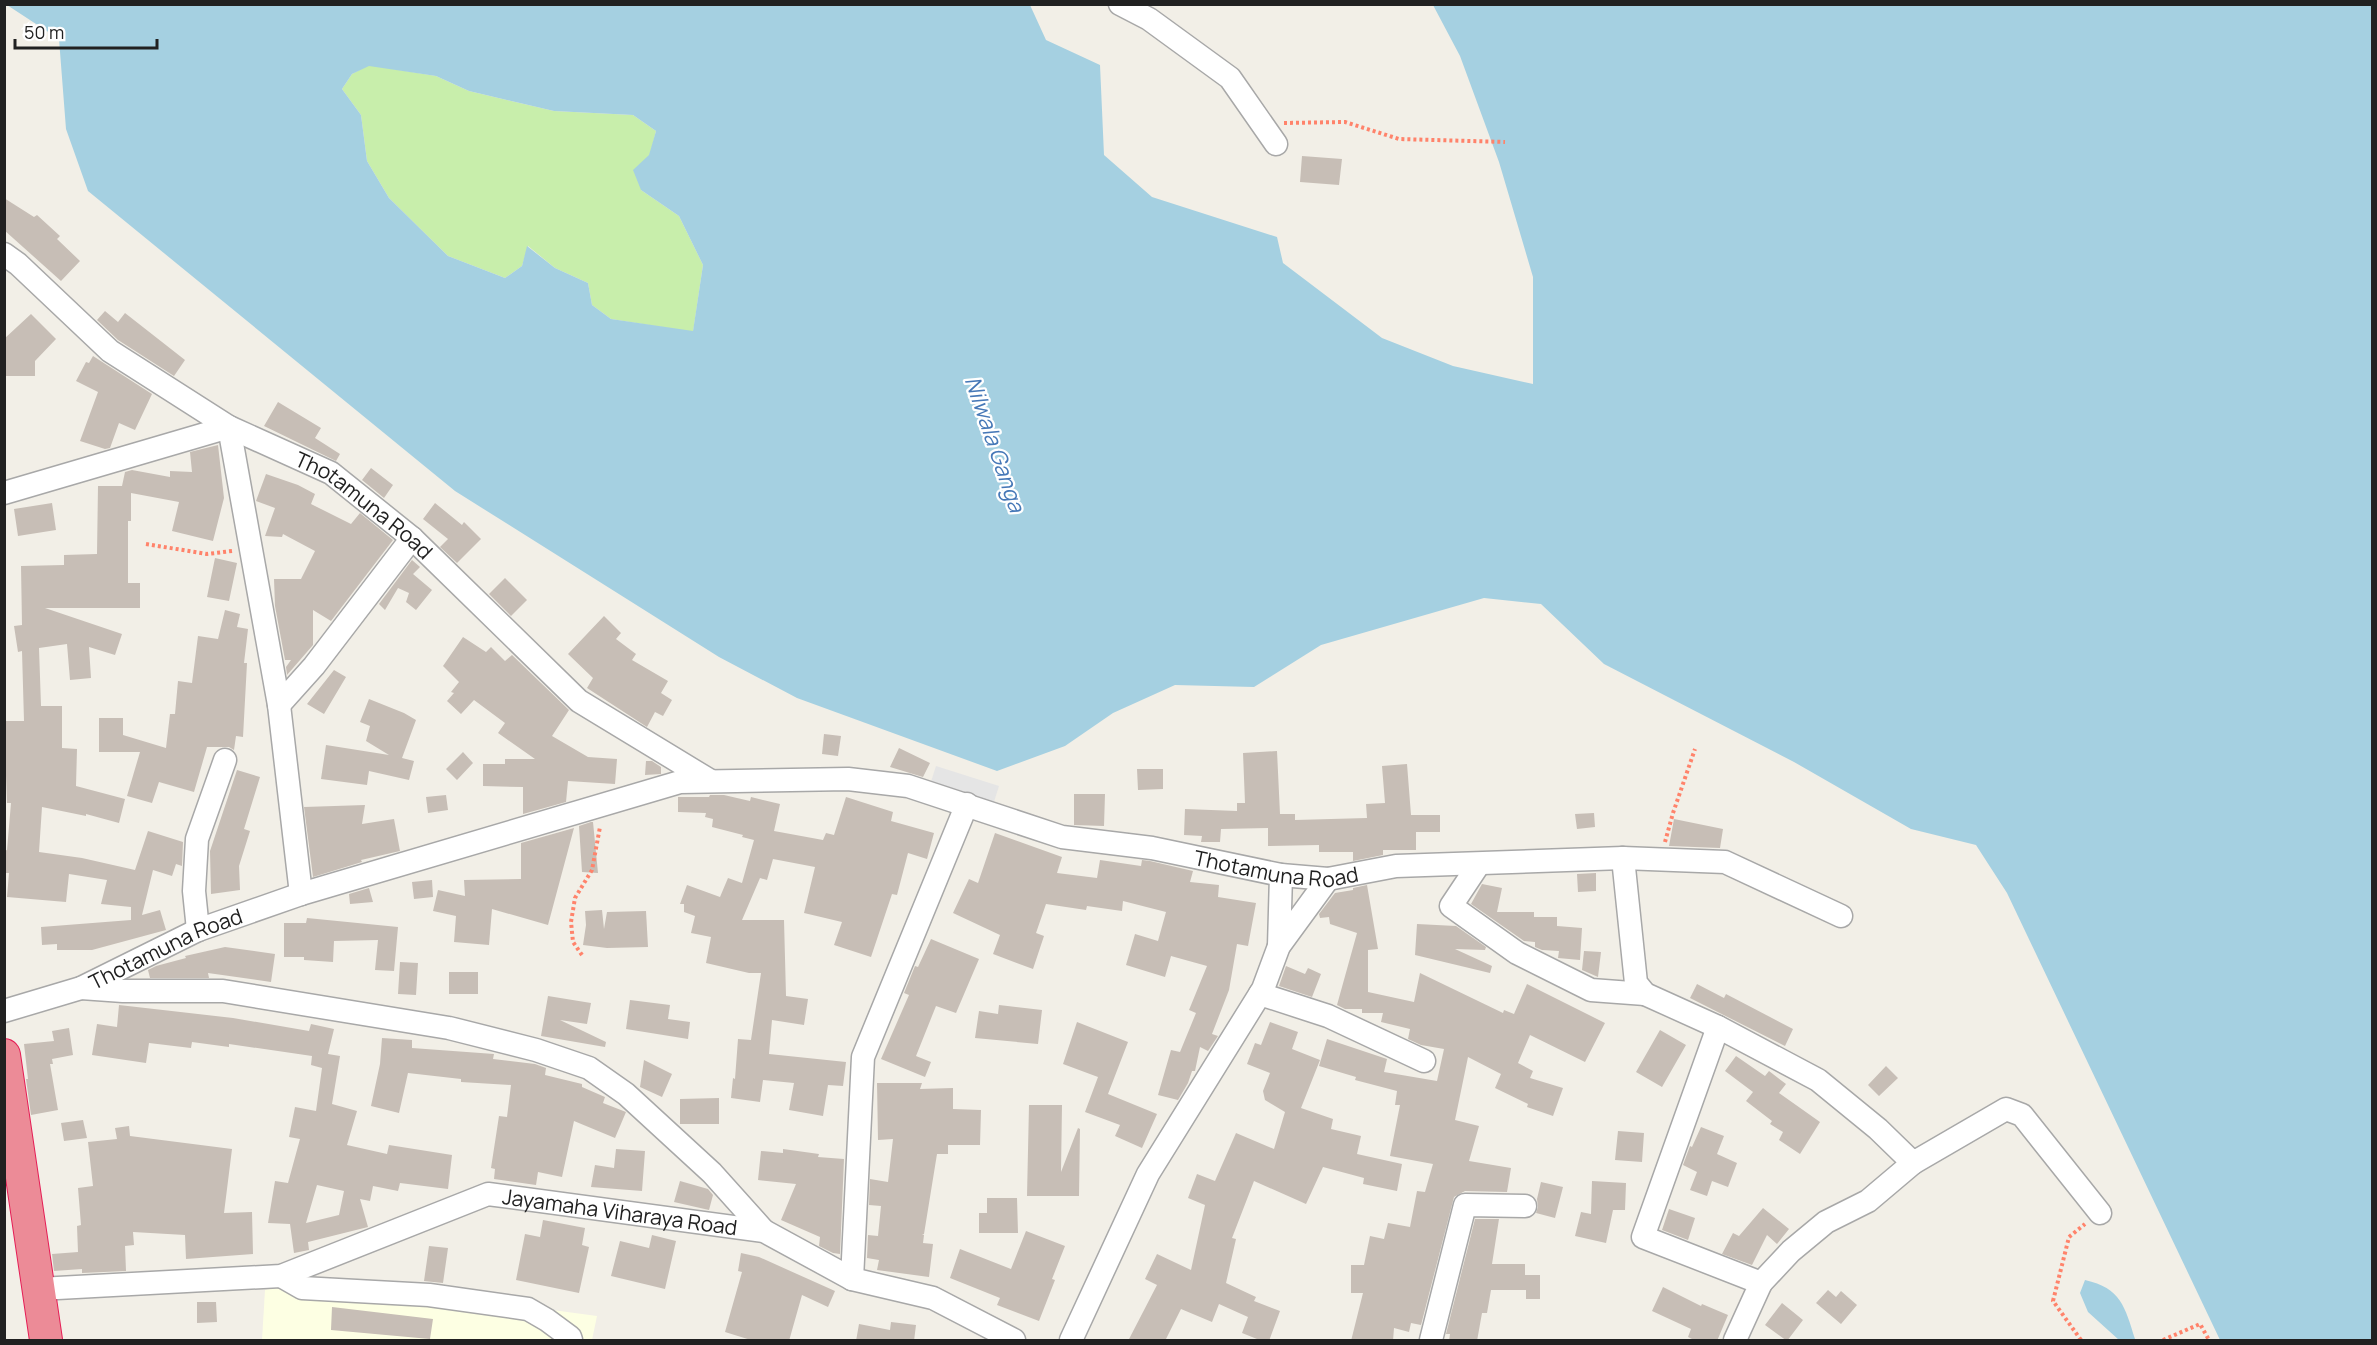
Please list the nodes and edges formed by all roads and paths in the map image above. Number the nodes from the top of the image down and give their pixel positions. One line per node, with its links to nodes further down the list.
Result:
1 (1120, 4): 2 (street)
2 (1262, 123): 3 (path); 4 (street)
3 (1505, 142)
4 (1276, 144)
5 (4, 254): 6 (street, Thotamuna Road)
6 (230, 427): 7 (street); 8 (street, Thotamuna Road); 10 (street)
7 (4, 493)
8 (412, 538): 11 (street); 14 (street, Thotamuna Road)
9 (146, 544): 10 (path)
10 (251, 549): 11 (street)
11 (279, 705): 22 (street)
12 (1695, 749): 18 (path)
13 (225, 760): 24 (street)
14 (709, 780): 15 (street, Thotamuna Road); 16 (street, Thotamuna Road)
15 (607, 804): 22 (street, Thotamuna Road); 26 (path)
16 (967, 804): 20 (street, Thotamuna Road); 40 (street)
17 (1623, 858): 18 (street, Thotamuna Road); 19 (street, Thotamuna Road); 29 (street)
18 (1660, 860): 23 (street, Thotamuna Road)
19 (1479, 864): 21 (street, Thotamuna Road); 29 (street)
20 (1281, 874): 21 (street, Thotamuna Road); 25 (street)
21 (1328, 879): 25 (street)
22 (301, 894): 24 (street, Thotamuna Road)
23 (1841, 916)
24 (198, 930): 27 (street, Thotamuna Road)
25 (1279, 946): 28 (street)
26 (582, 955)
27 (81, 988): 30 (street, Thotamuna Road); 38 (street)
28 (1260, 994): 33 (street); 46 (street)
29 (1645, 994): 31 (street)
30 (4, 1011)
31 (1718, 1027): 35 (street); 41 (street)
32 (4, 1055): 34 (highway)
33 (1424, 1061)
34 (13, 1159): 42 (highway)
35 (1913, 1163): 37 (street); 41 (street)
36 (1525, 1206): 47 (street)
37 (2100, 1213): 49 (path)
38 (764, 1232): 39 (street, Jayamaha Viharaya Road); 40 (street, Jayamaha Viharaya Road)
39 (281, 1276): 42 (street, Jayamaha Viharaya Road); 44 (street)
40 (852, 1279): 45 (street, Jayamaha Viharaya Road)
41 (1761, 1283): 48 (street)
42 (39, 1289): 43 (highway)
43 (46, 1341)
44 (571, 1341)
45 (1014, 1341)
46 (1071, 1341)
47 (1431, 1341)
48 (1735, 1341)
49 (2081, 1341)
50 (2163, 1341): 51 (path)
51 (2209, 1341)

